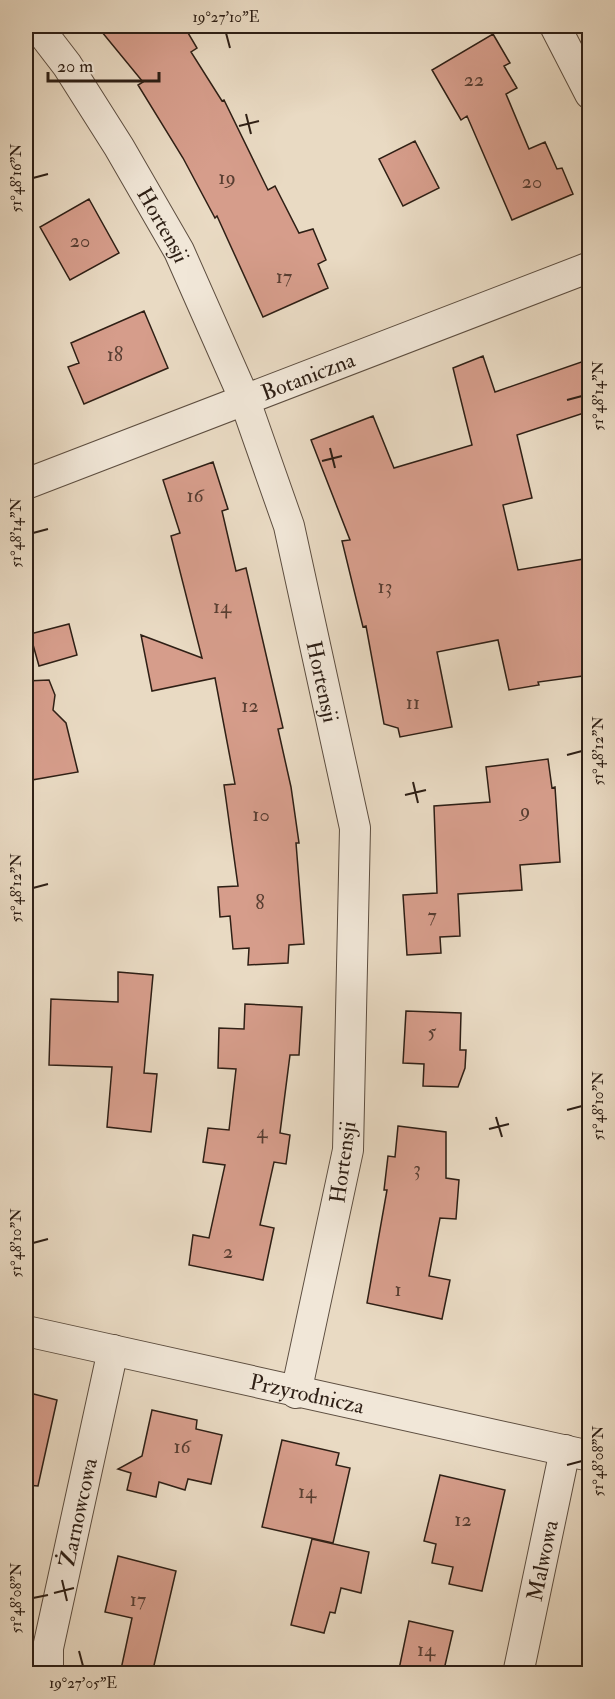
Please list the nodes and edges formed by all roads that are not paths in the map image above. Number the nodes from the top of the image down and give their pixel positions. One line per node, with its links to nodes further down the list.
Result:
1 (37, 26): 5 (street, Hortensji)
2 (555, 26): 3 (street)
3 (590, 94)
4 (590, 267): 5 (street, Botaniczna)
5 (244, 398): 6 (street, Botaniczna); 9 (street, Hortensji)
6 (26, 484)
7 (26, 1331): 8 (street, Przyrodnicza)
8 (113, 1350): 9 (street, Przyrodnicza); 11 (street, Żarnowcowa)
9 (296, 1393): 10 (street, Przyrodnicza)
10 (577, 1453): 12 (street, Malwowa)
11 (48, 1674)
12 (518, 1674)

